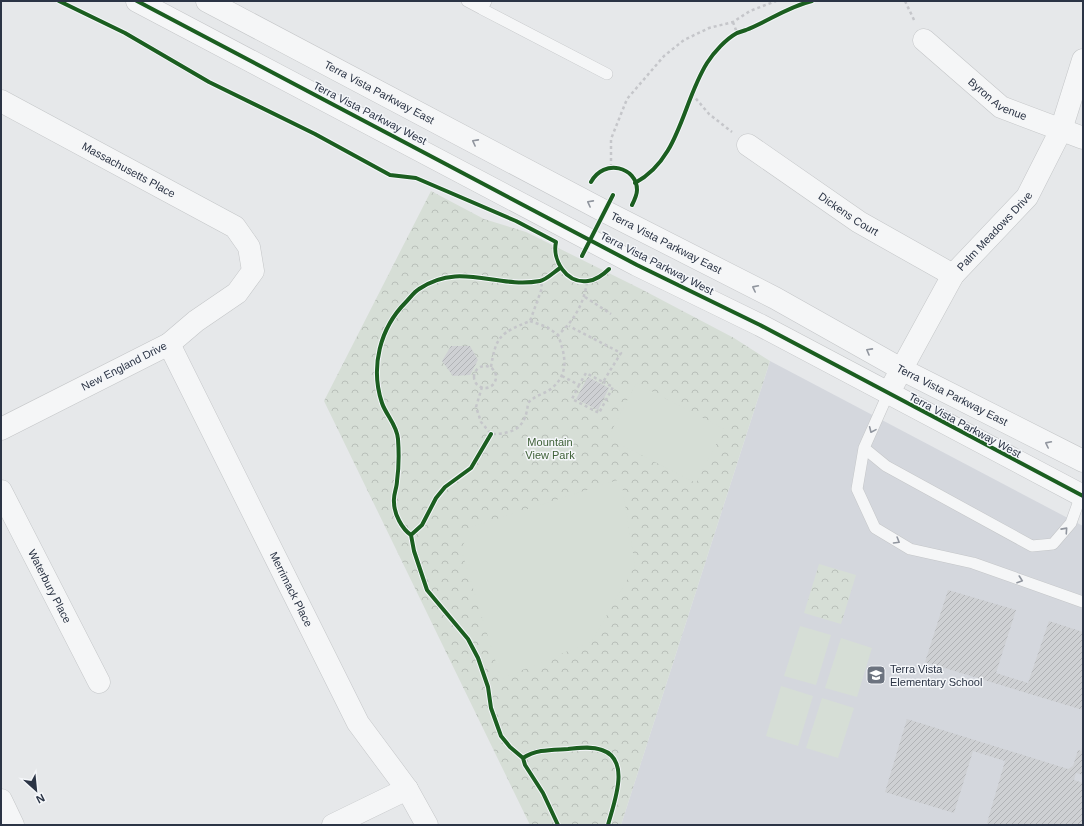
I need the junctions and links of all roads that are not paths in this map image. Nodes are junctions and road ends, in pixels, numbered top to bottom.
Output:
1 (137, 1) edge
2 (207, 1) edge
3 (467, 1) edge
4 (484, 5) edge
5 (924, 40) dead end
6 (1083, 60) edge
7 (606, 74) dead end
8 (1, 101) edge
9 (1062, 130) junction
10 (1083, 138) edge
11 (748, 145) road end
12 (249, 247) joint
13 (953, 275) junction
14 (169, 344) junction
15 (903, 370) junction
16 (888, 394) junction
17 (1, 429) edge
18 (864, 448) junction
19 (1083, 461) edge
20 (1, 491) edge
21 (1082, 496) edge
22 (1083, 602) edge
23 (99, 682) dead end
24 (407, 789) junction
25 (1, 800) edge
26 (13, 825) edge
27 (333, 825) edge
28 (427, 825) edge

1 - 16 street, Terra Vista Parkway West
15 -> 2 street, Terra Vista Parkway East
3 - 4 lane
4 - 7 lane
5 - 9 street, Byron Avenue
6 - 9 street, Palm Meadows Drive
8 - 12 street, Massachusetts Place
9 - 10 street, Byron Avenue
9 - 13 street, Palm Meadows Drive
11 - 13 street, Dickens Court
12 - 14 street, New England Drive
13 - 15 street, Palm Meadows Drive
14 - 17 street, New England Drive
14 - 24 street, Merrimack Place
15 - 16 street, Palm Meadows Drive
19 -> 15 street, Terra Vista Parkway East
16 -> 18 lane
16 - 21 street, Terra Vista Parkway West
18 -> 21 lane
18 -> 22 lane
20 - 23 street, Waterbury Place
24 - 27 street
24 - 28 street, Merrimack Place
25 - 26 street

